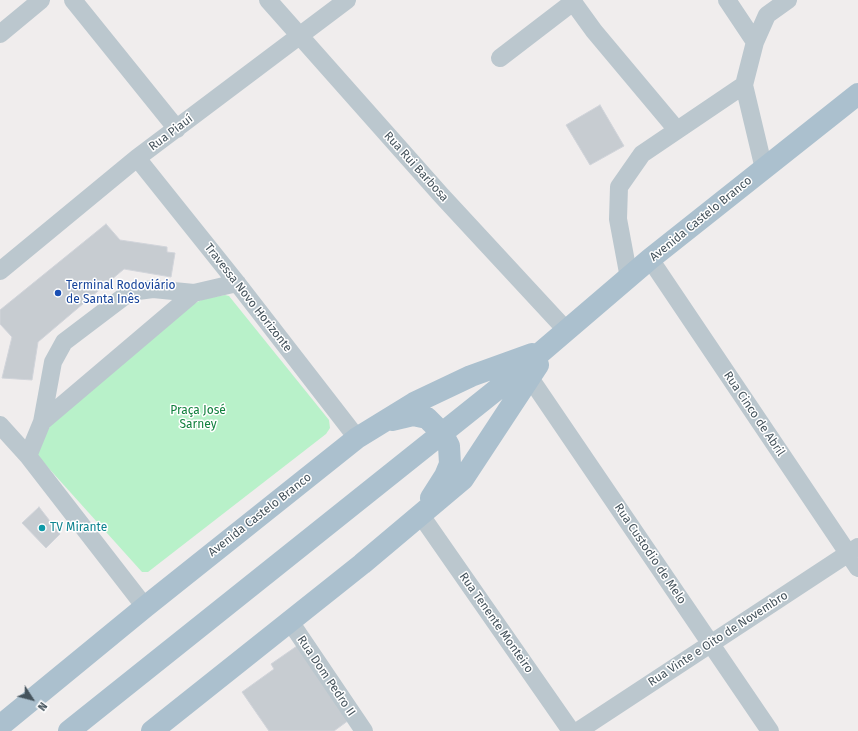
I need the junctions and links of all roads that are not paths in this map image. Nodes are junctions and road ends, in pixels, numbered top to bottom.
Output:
1 (41, 0) edge
2 (73, 0) edge
3 (268, 0) edge
4 (347, 0) edge
5 (727, 0) edge
6 (788, 0) edge
7 (573, 1) edge
8 (0, 34) edge
9 (299, 37) junction
10 (755, 42) junction
11 (500, 58) dead end
12 (744, 85) junction
13 (858, 94) edge
14 (177, 129) junction
15 (677, 130) junction
16 (137, 158) junction
17 (764, 169) junction
18 (650, 259) junction
19 (0, 271) edge
20 (629, 278) junction
21 (237, 283) junction
22 (194, 294) junction
23 (567, 331) junction
24 (548, 348) junction
25 (530, 378) junction
26 (42, 422) junction
27 (0, 425) edge
28 (442, 433) junction
29 (357, 438) junction
30 (28, 456) junction
31 (420, 514) junction
32 (853, 550) edge
33 (858, 568) edge
34 (145, 606) junction
35 (289, 620) junction
36 (711, 644) junction
37 (0, 726) edge
38 (158, 729) edge
39 (69, 731) edge
40 (364, 731) edge
41 (571, 731) edge
42 (578, 731) edge
43 (770, 731) edge

1 - 8 street
2 - 14 street
3 - 9 street, Rua Rui Barbosa
4 - 9 street, Rua Piauí
5 - 10 street
6 - 10 street
7 - 11 street
7 - 15 street
9 - 14 street, Rua Piauí
9 - 23 street, Rua Rui Barbosa
10 - 12 street
12 - 15 street
12 - 17 street
13 - 17 main road, Avenida Castelo Branco
14 - 16 street, Rua Piauí
15 - 20 street
16 - 19 street, Rua Piauí
16 - 21 street, Travessa Novo Horizonte
17 - 18 main road, Avenida Castelo Branco
18 - 20 main road, Avenida Castelo Branco
18 - 32 street, Rua Cinco de Abril
20 - 23 main road, Avenida Castelo Branco
21 - 22 street
21 - 29 street, Travessa Novo Horizonte
22 - 26 street
22 - 26 street
23 - 24 main road, Avenida Castelo Branco
24 - 25 main road, Avenida Castelo Branco
24 - 28 main road, Avenida Castelo Branco
24 - 29 main road, Avenida Castelo Branco
25 - 31 main road, Avenida Castelo Branco
25 - 36 street, Rua Custodio de Melo
26 - 30 street
27 - 30 street
28 - 29 main road
28 - 31 main road
28 - 39 main road, Avenida Castelo Branco
29 - 34 main road, Avenida Castelo Branco
30 - 34 street
31 - 35 main road, Avenida Castelo Branco
31 - 41 street, Rua Tenente Monteiro
32 - 33 street, Rua Cinco de Abril
32 - 36 street, Rua Vinte e Oito de Novembro
34 - 37 main road, Avenida Castelo Branco
35 - 38 main road, Avenida Castelo Branco
35 - 40 street, Rua Dom Pedro II
36 - 42 street, Rua Vinte e Oito de Novembro
36 - 43 street, Rua Custodio de Melo

